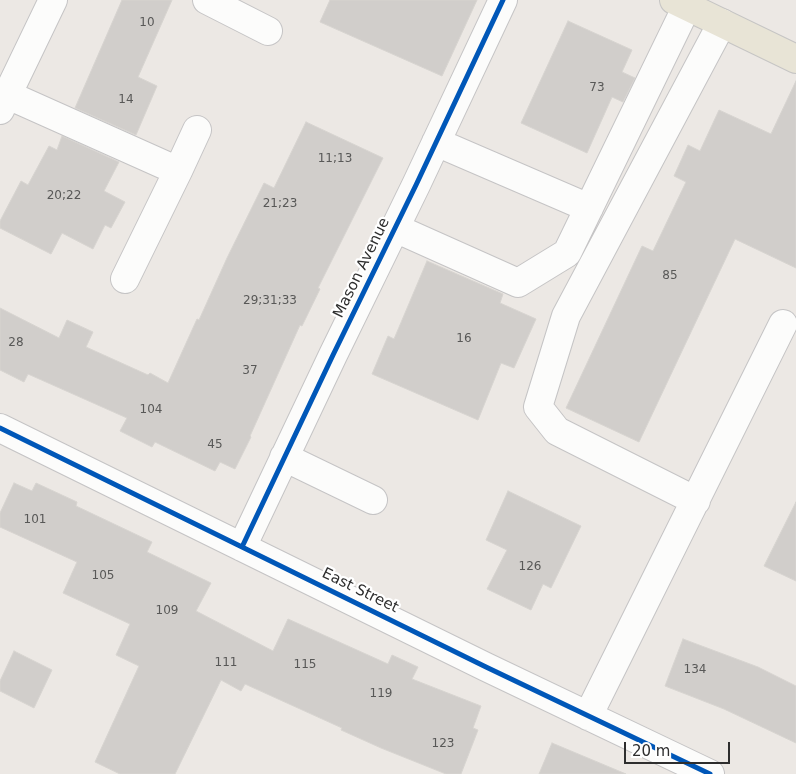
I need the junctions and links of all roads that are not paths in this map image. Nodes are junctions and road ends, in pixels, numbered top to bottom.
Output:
1 (53, 0) edge
2 (207, 0) edge
3 (504, 0) edge
4 (681, 3) edge
5 (722, 23) junction
6 (268, 31) dead end
7 (796, 59) edge
8 (4, 103) edge
9 (197, 130) dead end
10 (436, 142) junction
11 (178, 171) junction
12 (589, 208) junction
13 (395, 228) junction
14 (125, 279) dead end
15 (783, 324) dead end
16 (0, 428) edge
17 (284, 457) junction
18 (373, 500) dead end
19 (696, 501) junction
20 (242, 546) junction
21 (588, 716) junction
22 (710, 774) edge

1 - 8 street
2 - 6 street
3 - 10 street, Mason Avenue
4 - 5 main road
4 - 12 street
5 - 7 main road
5 - 19 street
8 - 11 street
9 - 11 street
10 - 12 street
10 - 13 street, Mason Avenue
11 - 14 street
12 - 13 street
13 - 17 street, Mason Avenue
15 - 19 street
16 - 20 street, East Street
17 - 18 street
17 - 20 street, Mason Avenue
19 - 21 street
20 - 21 street, East Street
21 - 22 street, East Street

